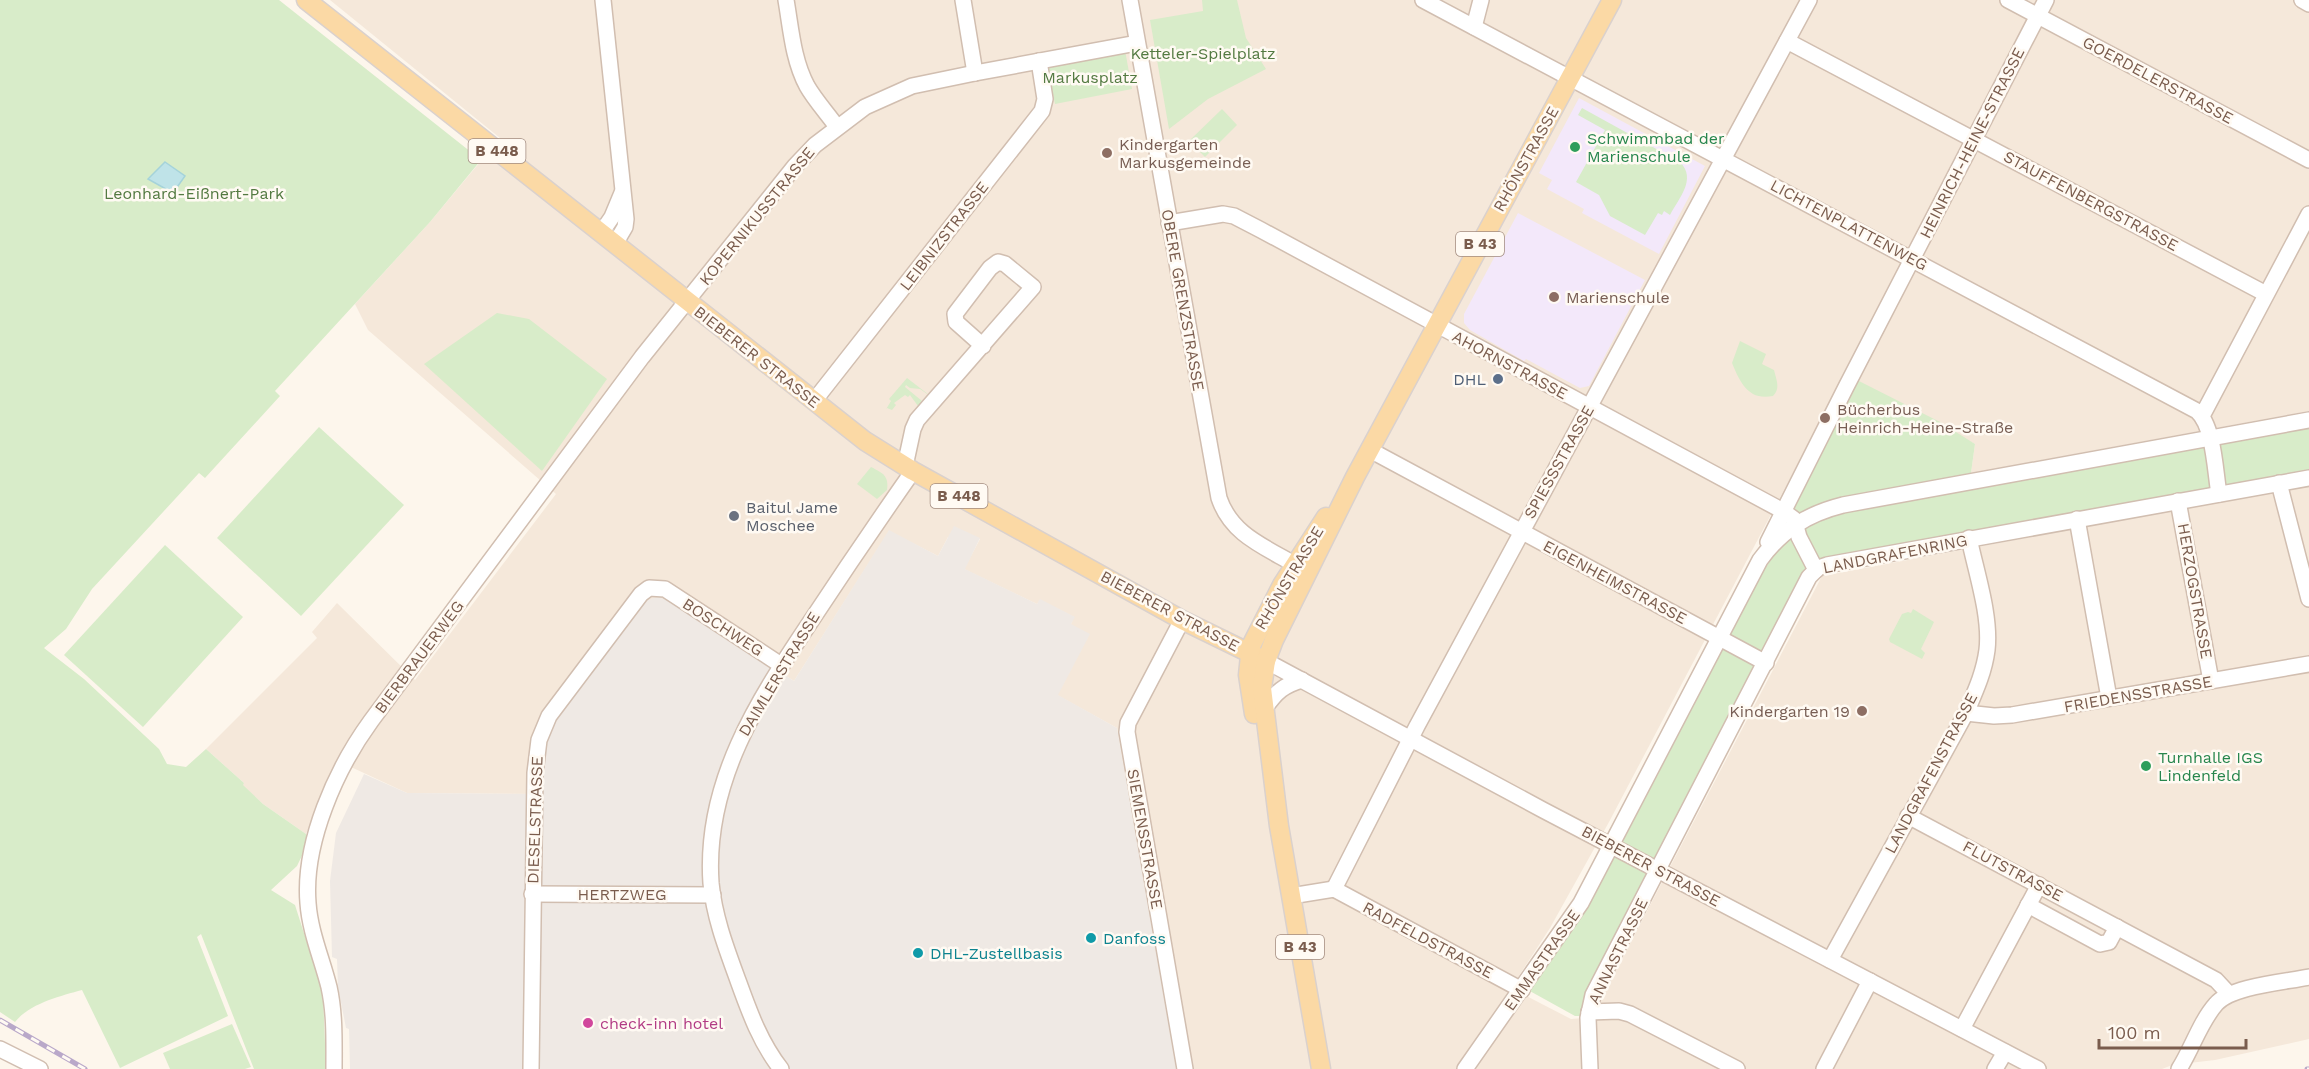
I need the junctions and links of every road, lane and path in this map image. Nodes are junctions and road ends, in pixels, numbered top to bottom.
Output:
1 (306, 0) edge
2 (603, 0) edge
3 (786, 0) edge
4 (963, 0) edge
5 (1130, 0) edge
6 (1423, 0) edge
7 (1481, 0) edge
8 (1612, 0) edge
9 (1809, 0) edge
10 (2007, 0) edge
11 (2046, 0) edge
12 (2302, 0) edge
13 (2309, 4) edge
14 (2038, 16) junction
15 (1474, 27) junction
16 (1787, 41) junction
17 (1137, 43) junction
18 (1039, 61) junction
19 (975, 73) junction
20 (1570, 78) junction
21 (837, 127) junction
22 (1975, 139) junction
23 (1725, 159) junction
24 (2309, 160) edge
25 (2309, 214) edge
26 (1169, 223) junction
27 (608, 238) junction
28 (1913, 259) junction
29 (2266, 294) junction
30 (687, 302) junction
31 (1436, 326) junction
32 (983, 346) junction
33 (814, 401) junction
34 (1589, 408) junction
35 (2202, 416) junction
36 (2309, 420) edge
37 (2209, 437) junction
38 (1370, 450) junction
39 (909, 469) junction
40 (1355, 477) junction
41 (2309, 478) edge
42 (2279, 483) junction
43 (2219, 494) junction
44 (2178, 501) junction
45 (1783, 511) junction
46 (2077, 519) junction
47 (1795, 524) junction
48 (1521, 532) junction
49 (1969, 538) junction
50 (1765, 553) junction
51 (1294, 564) junction
52 (1816, 570) junction
53 (665, 589) joint
54 (2309, 599) edge
55 (1182, 620) junction
56 (1720, 638) junction
57 (1249, 652) junction
58 (1266, 661) junction
59 (1766, 663) junction
60 (781, 664) junction
61 (2309, 664) edge
62 (1302, 680) junction
63 (2211, 681) junction
64 (2109, 699) junction
65 (1265, 708) junction
66 (1966, 713) junction
67 (1411, 738) junction
68 (1908, 816) junction
69 (1279, 826) junction
70 (1611, 845) junction
71 (1659, 871) junction
72 (2039, 885) junction
73 (1334, 890) junction
74 (532, 894) junction
75 (713, 895) junction
76 (1291, 896) junction
77 (2028, 905) junction
78 (2117, 927) junction
79 (1830, 960) junction
80 (2309, 977) edge
81 (1870, 981) junction
82 (1522, 990) junction
83 (2229, 994) junction
84 (1589, 1012) junction
85 (1962, 1029) junction
86 (0, 1049) edge
87 (2005, 1052) junction
88 (40, 1069) edge
89 (334, 1069) edge
90 (531, 1069) edge
91 (781, 1069) edge
92 (1185, 1069) edge
93 (1321, 1069) edge
94 (1465, 1069) edge
95 (1590, 1069) edge
96 (1737, 1069) edge
97 (1824, 1069) edge
98 (1995, 1069) edge
99 (2038, 1069) edge
100 (2179, 1069) edge

1 - 27 main road, BIEBERER STRASSE / B 448
2 - 27 street
3 - 21 street
4 - 19 street
5 - 17 street, OBERE GRENZSTRASSE
6 - 15 street, LICHTENPLATTENWEG
7 - 15 street
8 - 20 main road, RHÖNSTRASSE / B 43
9 - 16 street, SPIESSSTRASSE
10 - 14 street, GOERDELERSTRASSE
11 - 14 street, HEINRICH-HEINE-STRASSE
12 - 13 street
14 - 22 street, HEINRICH-HEINE-STRASSE
14 - 24 street, GOERDELERSTRASSE
15 - 20 street, LICHTENPLATTENWEG
16 - 22 street, STAUFFENBERGSTRASSE
16 - 23 street, SPIESSSTRASSE
17 - 18 street, KOPERNIKUSSTRASSE
17 - 26 street, OBERE GRENZSTRASSE
18 - 19 street, KOPERNIKUSSTRASSE
18 - 33 street, LEIBNIZSTRASSE
19 - 21 street, KOPERNIKUSSTRASSE
20 - 23 street, LICHTENPLATTENWEG
20 - 31 main road, RHÖNSTRASSE / B 43
21 - 30 street, KOPERNIKUSSTRASSE
22 - 28 street, HEINRICH-HEINE-STRASSE
22 - 29 street, STAUFFENBERGSTRASSE
23 - 28 street, LICHTENPLATTENWEG
23 - 34 street, SPIESSSTRASSE
25 - 29 street
26 - 31 street, AHORNSTRASSE
26 - 51 street, OBERE GRENZSTRASSE
27 - 30 main road, BIEBERER STRASSE / B 448
28 - 35 street, LICHTENPLATTENWEG
28 - 45 street, HEINRICH-HEINE-STRASSE
29 - 35 street
30 - 33 main road, BIEBERER STRASSE / B 448
30 - 89 street, BIERBRAUERWEG
31 - 34 street, AHORNSTRASSE
31 - 38 main road, RHÖNSTRASSE / B 43
32 - 32 street
32 - 39 street
33 - 39 main road, BIEBERER STRASSE / B 448
34 - 45 street, AHORNSTRASSE
34 - 48 street, SPIESSSTRASSE
35 - 37 street
36 - 37 street
37 - 43 street
37 - 47 street
38 - 40 main road, RHÖNSTRASSE / B 43
38 - 48 street, EIGENHEIMSTRASSE
39 - 55 main road, BIEBERER STRASSE / B 448
39 - 60 street, DAIMLERSTRASSE
40 - 51 main road, RHÖNSTRASSE / B 43
40 - 58 main road, RHÖNSTRASSE / B 43
41 - 42 street, LANDGRAFENRING
42 - 43 street, LANDGRAFENRING
42 - 54 street
43 - 44 street, LANDGRAFENRING
44 - 46 street, LANDGRAFENRING
44 - 63 street, HERZOGSTRASSE
45 - 47 street, AHORNSTRASSE
45 - 50 street
46 - 49 street, LANDGRAFENRING
46 - 64 street
47 - 50 street
47 - 52 street, AHORNSTRASSE
48 - 56 street, EIGENHEIMSTRASSE
48 - 67 street, SPIESSSTRASSE
49 - 52 street, LANDGRAFENRING
49 - 66 street, LANDGRAFENSTRASSE
50 - 56 street
51 - 57 main road, RHÖNSTRASSE / B 43
52 - 59 street, LANDGRAFENRING
53 - 60 street, BOSCHWEG
53 - 74 street, DIESELSTRASSE
55 - 57 main road, BIEBERER STRASSE / B 448
55 - 92 street, SIEMENSSTRASSE
56 - 59 street, EIGENHEIMSTRASSE
56 - 70 street
57 - 58 main road, B 448
57 - 69 main road, B 43
58 - 62 street, BIEBERER STRASSE
58 - 65 main road, B 43
59 - 71 street, LANDGRAFENRING
60 - 75 street, DAIMLERSTRASSE
61 - 63 street, FRIEDENSSTRASSE
62 - 65 street
62 - 67 street, BIEBERER STRASSE
63 - 64 street, FRIEDENSSTRASSE
64 - 66 street, FRIEDENSSTRASSE
65 - 69 main road, B 43
66 - 68 street, LANDGRAFENSTRASSE
67 - 70 street, BIEBERER STRASSE
67 - 73 street, SPIESSSTRASSE
68 - 72 street, FLUTSTRASSE
68 - 79 street, LANDGRAFENSTRASSE
69 - 76 main road, B 43
70 - 71 street, BIEBERER STRASSE
70 - 82 street, EMMASTRASSE
71 - 79 street, BIEBERER STRASSE
71 - 84 street, ANNASTRASSE
72 - 77 street
72 - 78 street, FLUTSTRASSE
73 - 76 street
73 - 82 street, RADFELDSTRASSE
74 - 75 street, HERTZWEG
74 - 90 street, DIESELSTRASSE
75 - 91 street, DAIMLERSTRASSE
76 - 93 main road, B 43
77 - 78 street, FLUTSTRASSE
77 - 85 street
78 - 83 street, FLUTSTRASSE
79 - 81 street, BIEBERER STRASSE
80 - 83 street
81 - 85 street, BIEBERER STRASSE
81 - 97 street
82 - 94 street, EMMASTRASSE
83 - 100 street
84 - 95 street, ANNASTRASSE
84 - 96 street
85 - 87 street, BIEBERER STRASSE
86 - 88 street
87 - 98 street
87 - 99 street, BIEBERER STRASSE

